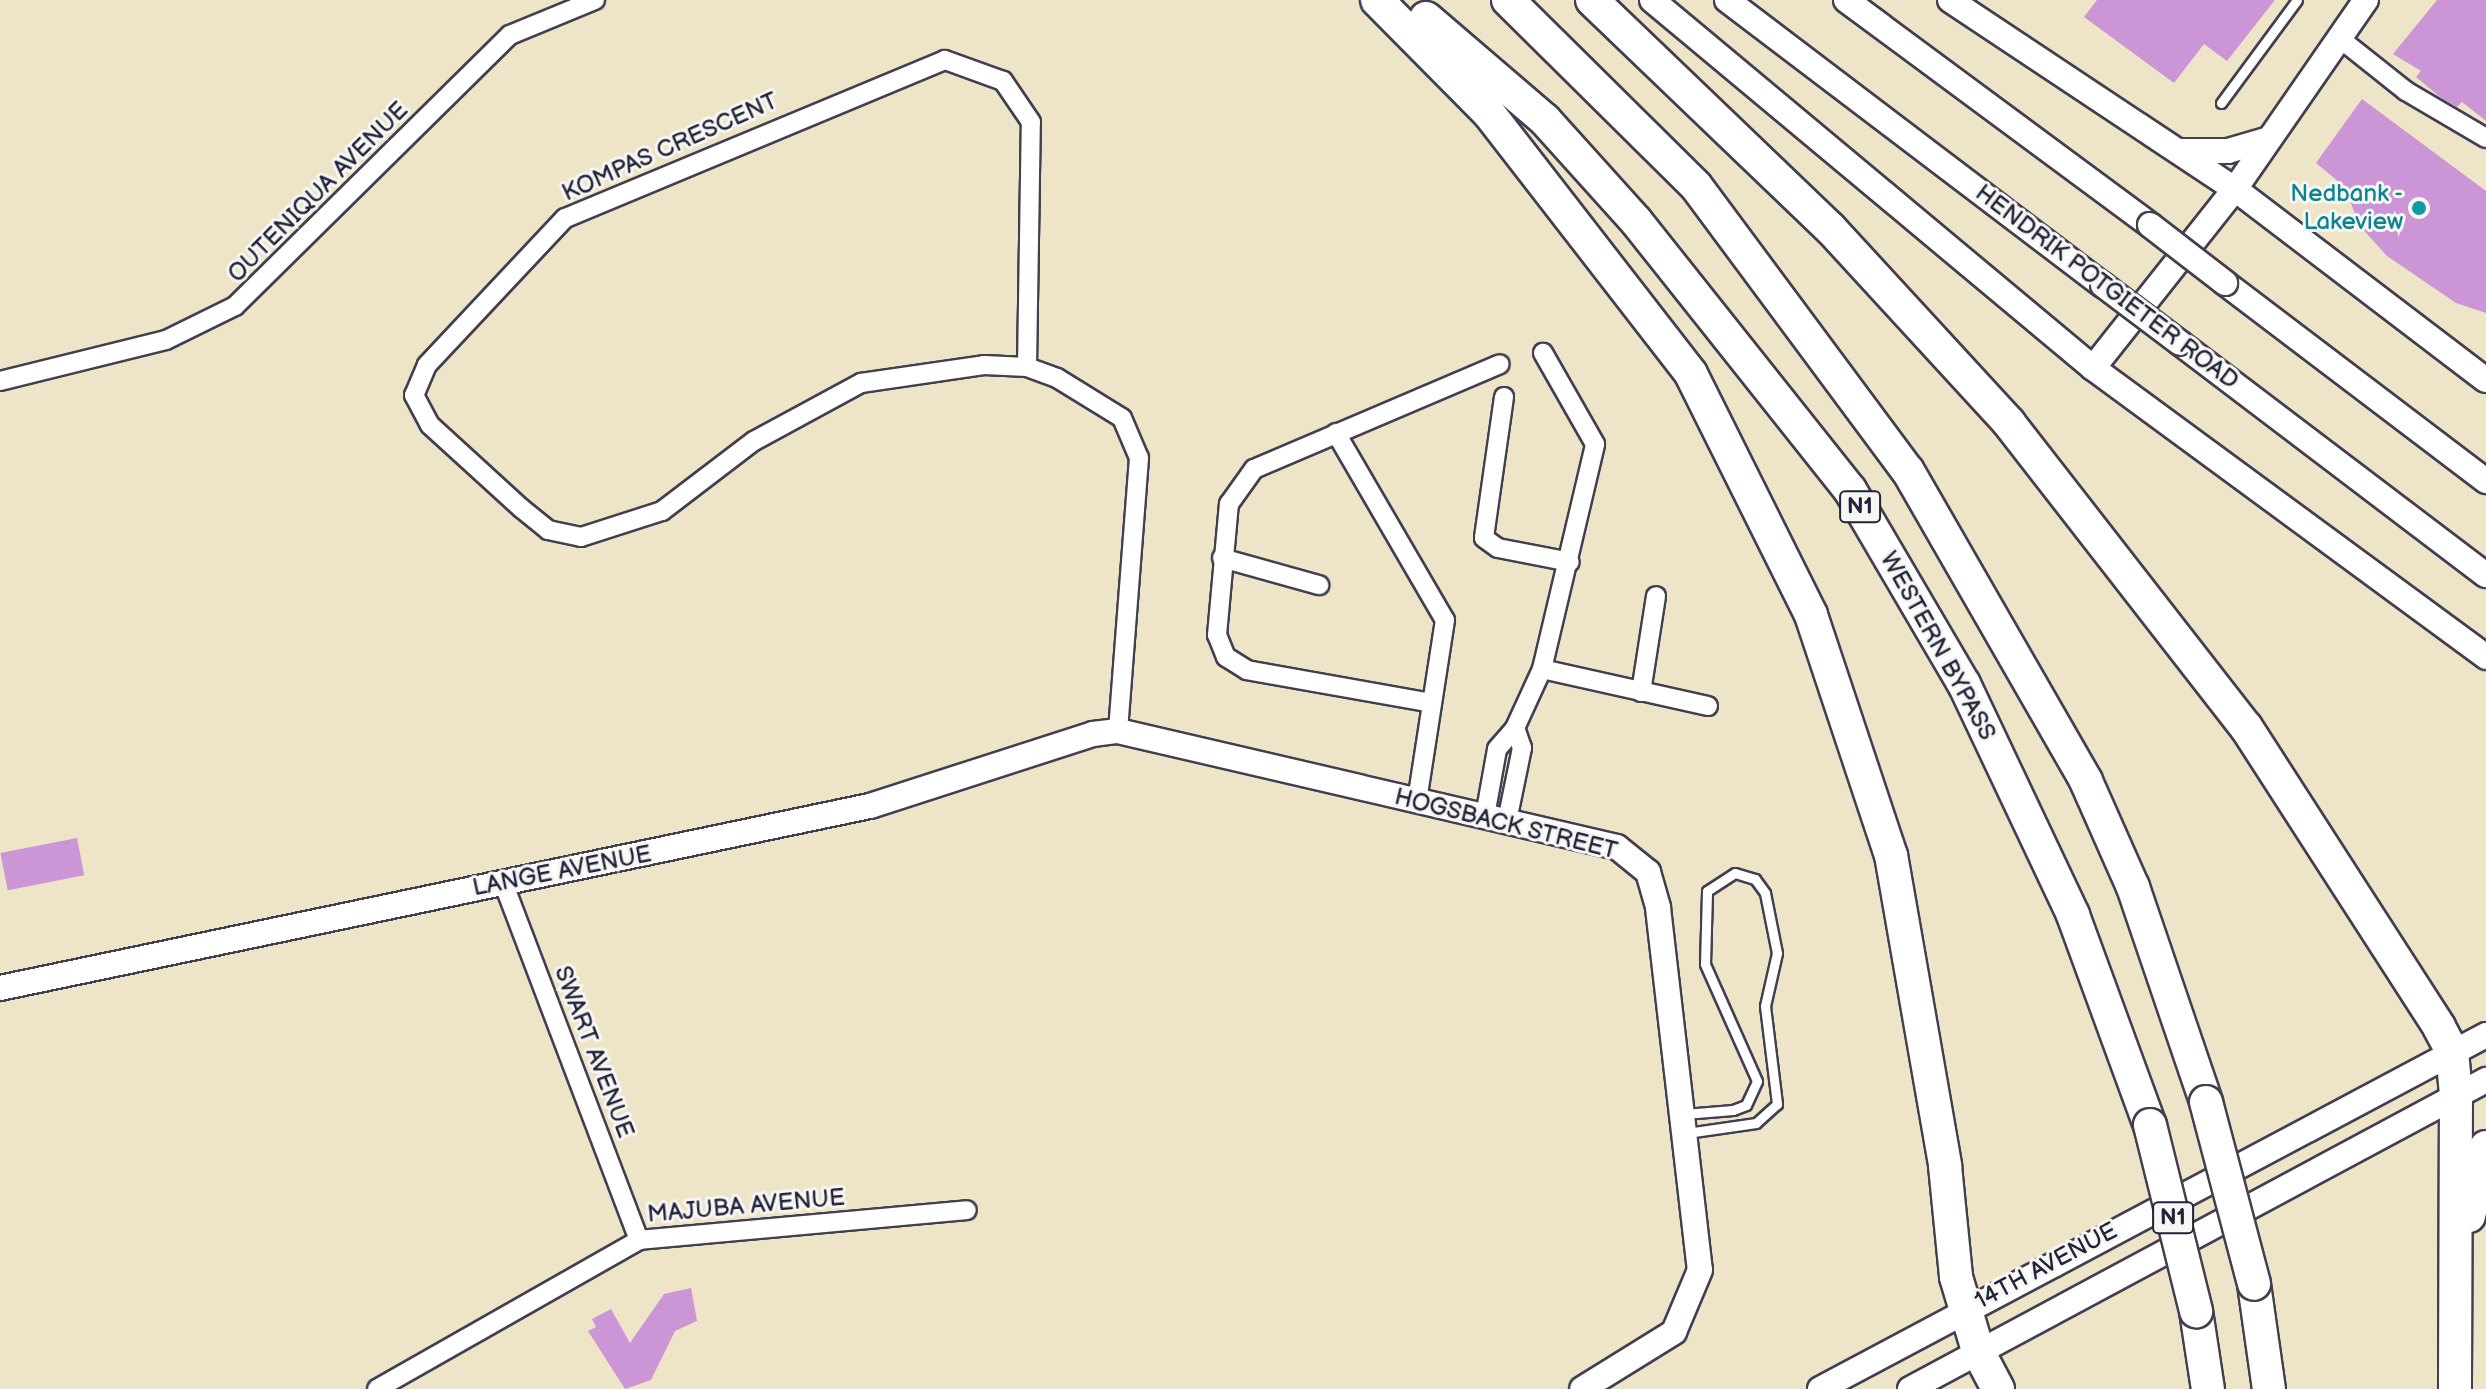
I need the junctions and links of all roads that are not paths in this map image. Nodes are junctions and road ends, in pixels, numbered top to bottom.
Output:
1 (595, 0) edge
2 (1377, 0) edge
3 (1405, 0) edge
4 (1508, 0) edge
5 (1592, 0) edge
6 (1652, 0) edge
7 (1727, 0) edge
8 (1846, 0) edge
9 (1950, 0) edge
10 (2297, 0) edge
11 (2359, 3) edge
12 (2338, 37) junction
13 (2221, 103) dead end
14 (2486, 138) edge
15 (2269, 139) junction
16 (2177, 150) junction
17 (2235, 189) junction
18 (1543, 353) dead end
19 (1500, 364) dead end
20 (1027, 367) junction
21 (2093, 368) junction
22 (2486, 380) edge
23 (0, 381) edge
24 (1504, 397) dead end
25 (1336, 433) junction
26 (2486, 481) edge
27 (1222, 558) junction
28 (1570, 562) junction
29 (2486, 575) edge
30 (1319, 585) dead end
31 (1656, 596) dead end
32 (2486, 657) edge
33 (1542, 669) junction
34 (1641, 692) junction
35 (1432, 703) junction
36 (1708, 706) dead end
37 (1118, 731) junction
38 (1417, 801) junction
39 (1496, 818) junction
40 (503, 882) junction
41 (0, 988) edge
42 (2486, 1035) edge
43 (2452, 1051) junction
44 (2486, 1080) edge
45 (2456, 1095) junction
46 (1685, 1124) junction
47 (2486, 1147) edge
48 (967, 1210) dead end
49 (639, 1240) junction
50 (2460, 1250) junction
51 (1964, 1310) junction
52 (1978, 1351) junction
53 (377, 1389) edge
54 (1582, 1389) edge
55 (1820, 1389) edge
56 (1910, 1389) edge
57 (1998, 1389) edge
58 (2208, 1389) edge
59 (2269, 1389) edge
60 (2455, 1389) edge

1 - 23 street, OUTENIQUA AVENUE
2 - 51 highway
3 - 58 highway, WESTERN BYPASS / N1, bridge
4 - 59 highway, N1, bridge
5 - 43 highway
6 - 21 main road
7 - 29 main road, HENDRIK POTGIETER ROAD, bridge
8 - 26 main road, bridge
9 - 16 main road
10 - 13 lane
11 - 12 main road
12 - 14 street
12 - 15 main road
15 - 16 main road
15 - 17 main road
16 - 17 main road
17 - 21 main road
17 - 22 main road
18 - 28 street
19 - 25 street
20 - 20 street, KOMPAS CRESCENT
20 - 37 street, KOMPAS CRESCENT
21 - 32 main road
24 - 28 street
25 - 27 street
25 - 35 street
27 - 30 street
27 - 35 street
28 - 33 street
31 - 34 street
33 - 34 street
33 - 39 street
34 - 36 street
35 - 38 street
37 - 38 main road, HOGSBACK STREET
37 - 40 main road, LANGE AVENUE
38 - 39 main road, HOGSBACK STREET
39 - 46 main road, HOGSBACK STREET
40 - 41 main road, LANGE AVENUE
40 - 49 street, SWART AVENUE
42 - 43 main road, 14TH AVENUE
43 - 45 highway
43 - 51 main road, 14TH AVENUE
44 - 45 main road, 14TH AVENUE
45 - 50 highway
45 - 52 main road, 14TH AVENUE
46 - 46 lane
46 - 54 main road, HOGSBACK STREET
47 - 50 highway
48 - 49 street, MAJUBA AVENUE
49 - 53 street, MAJUBA AVENUE
50 - 60 highway
51 - 52 highway
51 - 55 main road, 14TH AVENUE
52 - 56 main road, 14TH AVENUE
52 - 57 highway

